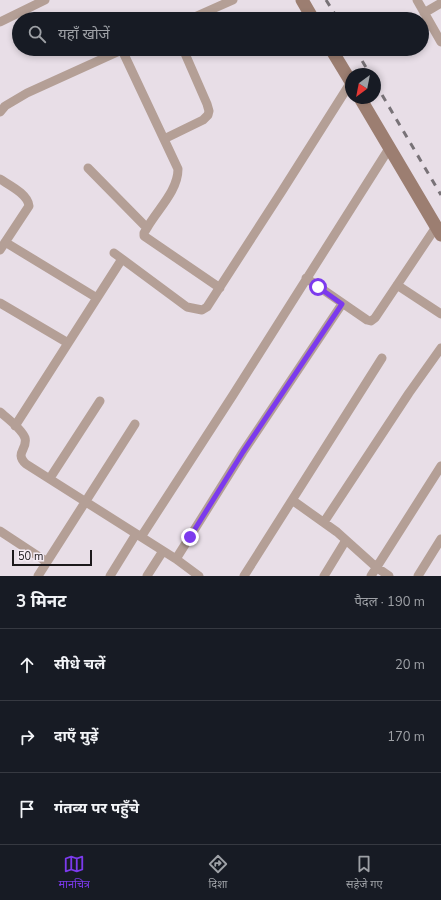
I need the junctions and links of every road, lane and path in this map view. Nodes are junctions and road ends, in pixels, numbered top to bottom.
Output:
1 (45, 0) edge
2 (302, 0) edge
3 (417, 0) edge
4 (226, 1) edge
5 (441, 3) edge
6 (20, 12) edge
7 (204, 12) edge
8 (309, 12) edge
9 (423, 12) edge
10 (426, 12) edge
11 (12, 16) edge
12 (0, 22) edge
13 (429, 22) edge
14 (441, 42) edge
15 (110, 56) edge
16 (126, 56) edge
17 (186, 56) edge
18 (335, 56) edge
19 (345, 72) edge
20 (345, 91) edge
21 (364, 104) edge
22 (0, 110) edge
23 (164, 140) junction
24 (390, 147) junction
25 (88, 168) dead end
26 (0, 179) edge
27 (146, 228) junction
28 (438, 231) edge
29 (2, 246) edge
30 (306, 278) junction
31 (397, 285) junction
32 (220, 288) junction
33 (97, 298) junction
34 (0, 303) edge
35 (342, 304) junction
36 (441, 314) edge
37 (68, 344) junction
38 (440, 352) edge
39 (382, 358) dead end
40 (100, 401) dead end
41 (0, 412) edge
42 (135, 424) dead end
43 (15, 426) junction
44 (441, 466) edge
45 (50, 478) junction
46 (292, 500) junction
47 (85, 501) junction
48 (324, 522) junction
49 (0, 531) edge
50 (138, 535) junction
51 (441, 539) edge
52 (346, 540) junction
53 (163, 551) junction
54 (176, 559) junction
55 (47, 562) junction
56 (376, 567) junction
57 (38, 576) edge
58 (110, 576) edge
59 (147, 576) edge
60 (199, 576) edge
61 (244, 576) edge
62 (324, 576) edge
63 (371, 576) edge
64 (389, 576) edge
65 (418, 576) edge

1 - 6 street
2 - 8 street
3 - 9 street
4 - 7 street
5 - 10 street
11 - 12 street
13 - 14 street
15 - 22 street
16 - 23 street
17 - 23 street
18 - 19 street
20 - 32 street
21 - 24 street
23 - 27 street
24 - 28 street
24 - 30 street
25 - 27 street
26 - 29 street
27 - 32 street
28 - 31 street
29 - 33 street
30 - 35 street
30 - 50 street
31 - 35 street
31 - 36 street
32 - 33 street
33 - 37 street
34 - 37 street
35 - 54 street
37 - 43 street
38 - 48 street
39 - 46 street
40 - 45 street
41 - 43 street
42 - 47 street
43 - 45 street
44 - 56 street
45 - 47 street
46 - 48 street
46 - 61 street
47 - 50 street
47 - 55 street
48 - 52 street
49 - 55 street
50 - 53 street
50 - 58 street
51 - 65 street
52 - 56 street
52 - 62 street
53 - 54 street
53 - 59 street
54 - 60 street
55 - 57 street
56 - 63 street
56 - 64 street

